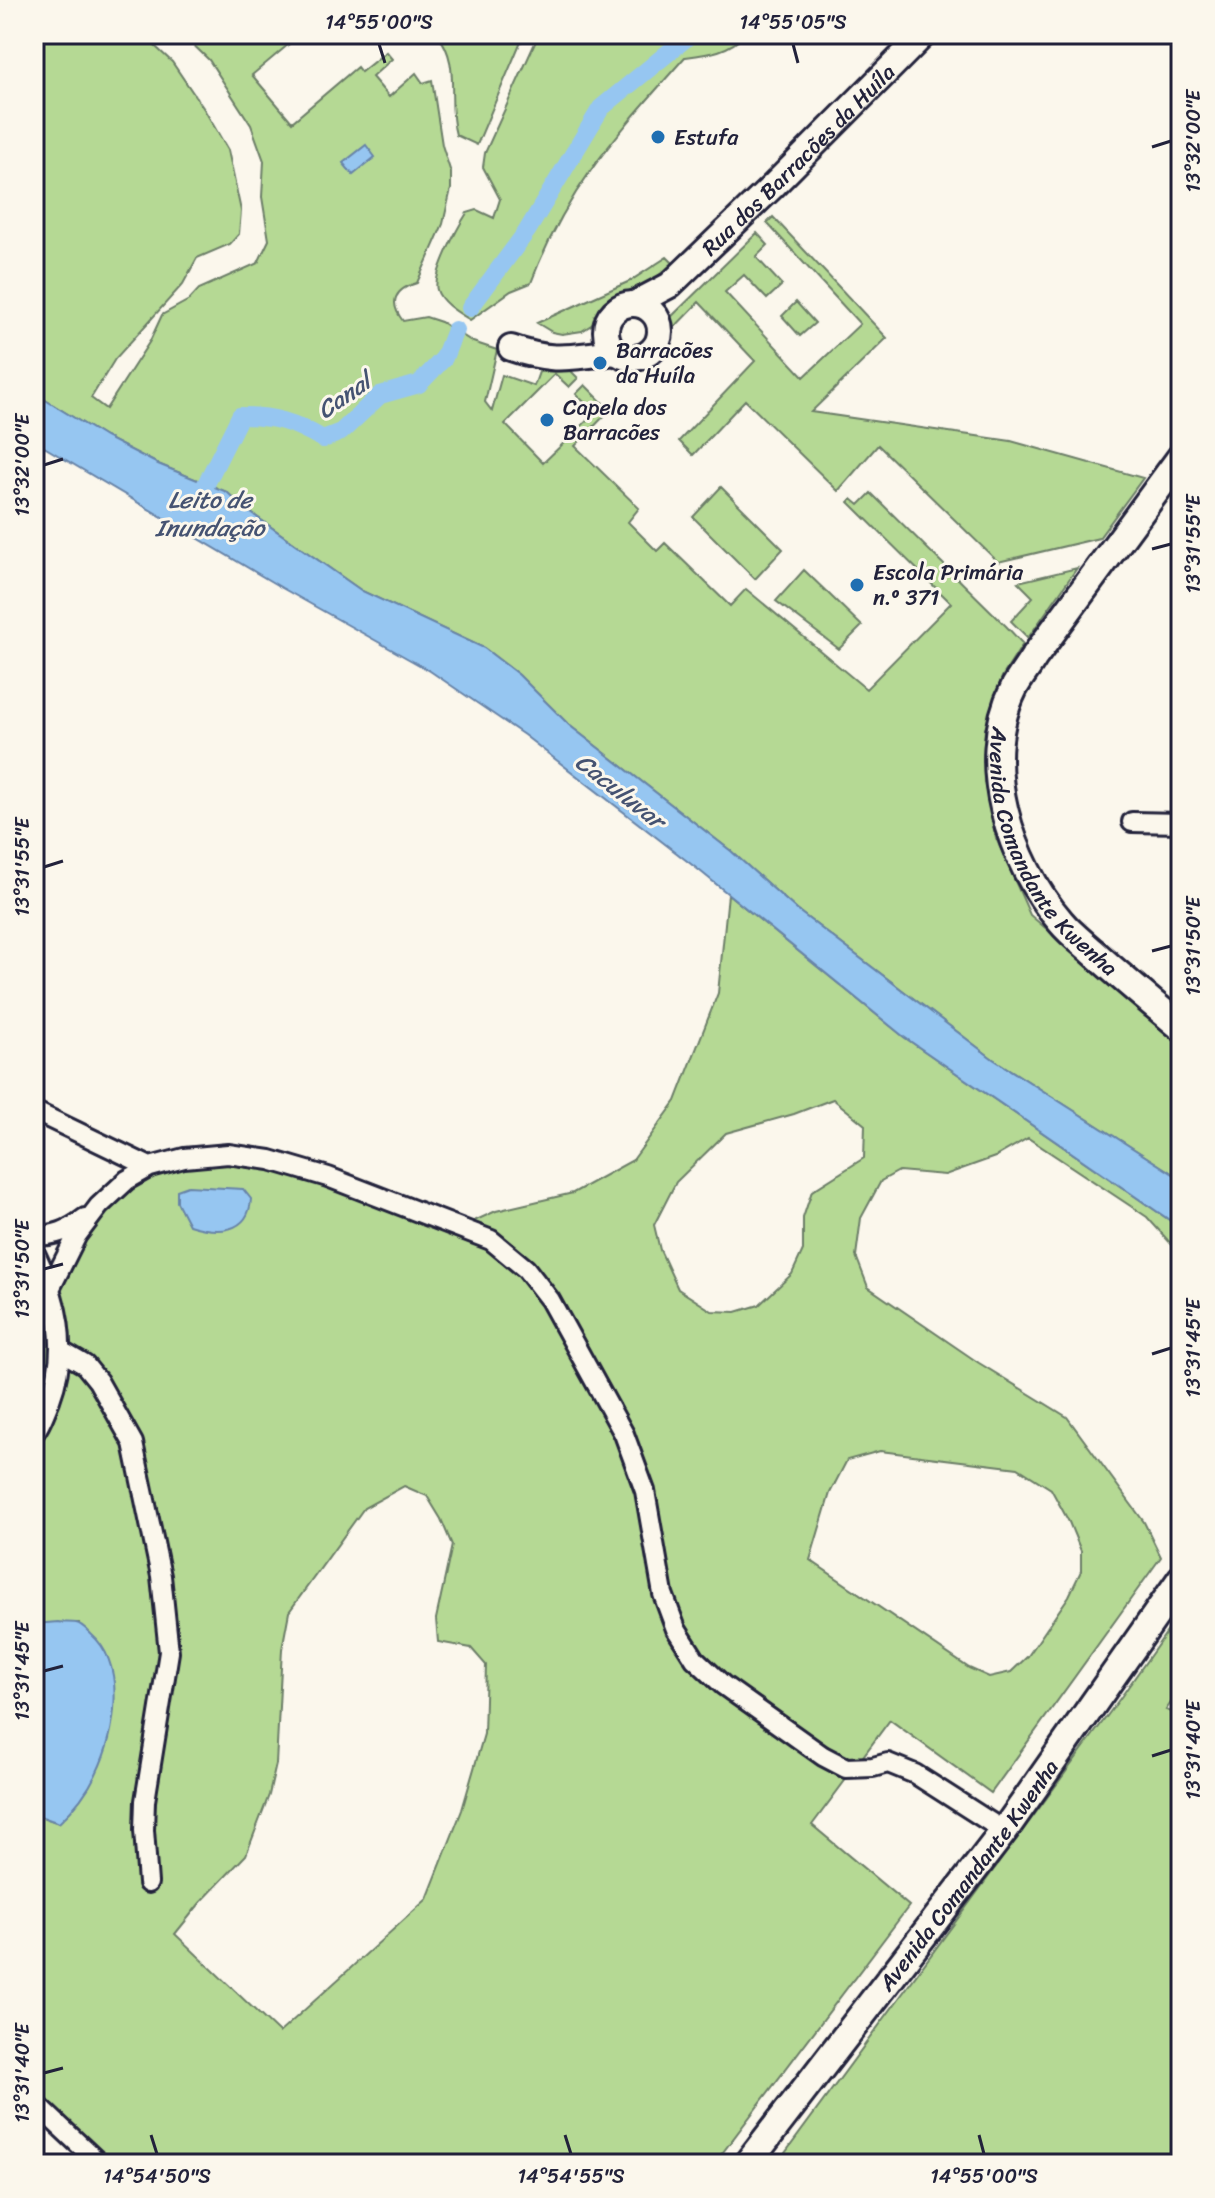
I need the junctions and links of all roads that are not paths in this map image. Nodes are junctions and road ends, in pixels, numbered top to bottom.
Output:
1 (924, 34) edge
2 (670, 285) junction
3 (634, 304) junction
4 (607, 324) junction
5 (659, 325) junction
6 (511, 348) dead end
7 (617, 352) junction
8 (537, 357) junction
9 (1181, 457) edge
10 (1132, 822) dead end
11 (1181, 823) edge
12 (1181, 1027) edge
13 (34, 1111) edge
14 (150, 1167) junction
15 (99, 1206) junction
16 (34, 1236) edge
17 (34, 1251) edge
18 (51, 1287) junction
19 (61, 1351) junction
20 (34, 1433) edge
21 (1181, 1579) edge
22 (1004, 1831) junction
23 (148, 1883) dead end
24 (34, 2102) edge
25 (100, 2164) edge
26 (747, 2164) edge

1 - 2 street, Rua dos Barracões da Huíla
2 - 3 street, Rua dos Barracões da Huíla
2 - 5 street
3 - 4 street
3 - 5 street
4 - 7 street
4 - 8 street
5 - 7 street
6 - 8 street
7 - 8 street
9 - 12 main road, Avenida Comandante Kwenha
10 - 11 street
13 - 14 street
14 - 15 street
14 - 22 street
15 - 16 street
15 - 18 street
17 - 18 street
18 - 19 street
19 - 20 street
19 - 23 street
21 - 22 main road, Avenida Comandante Kwenha
22 - 26 main road, Avenida Comandante Kwenha
24 - 25 street

